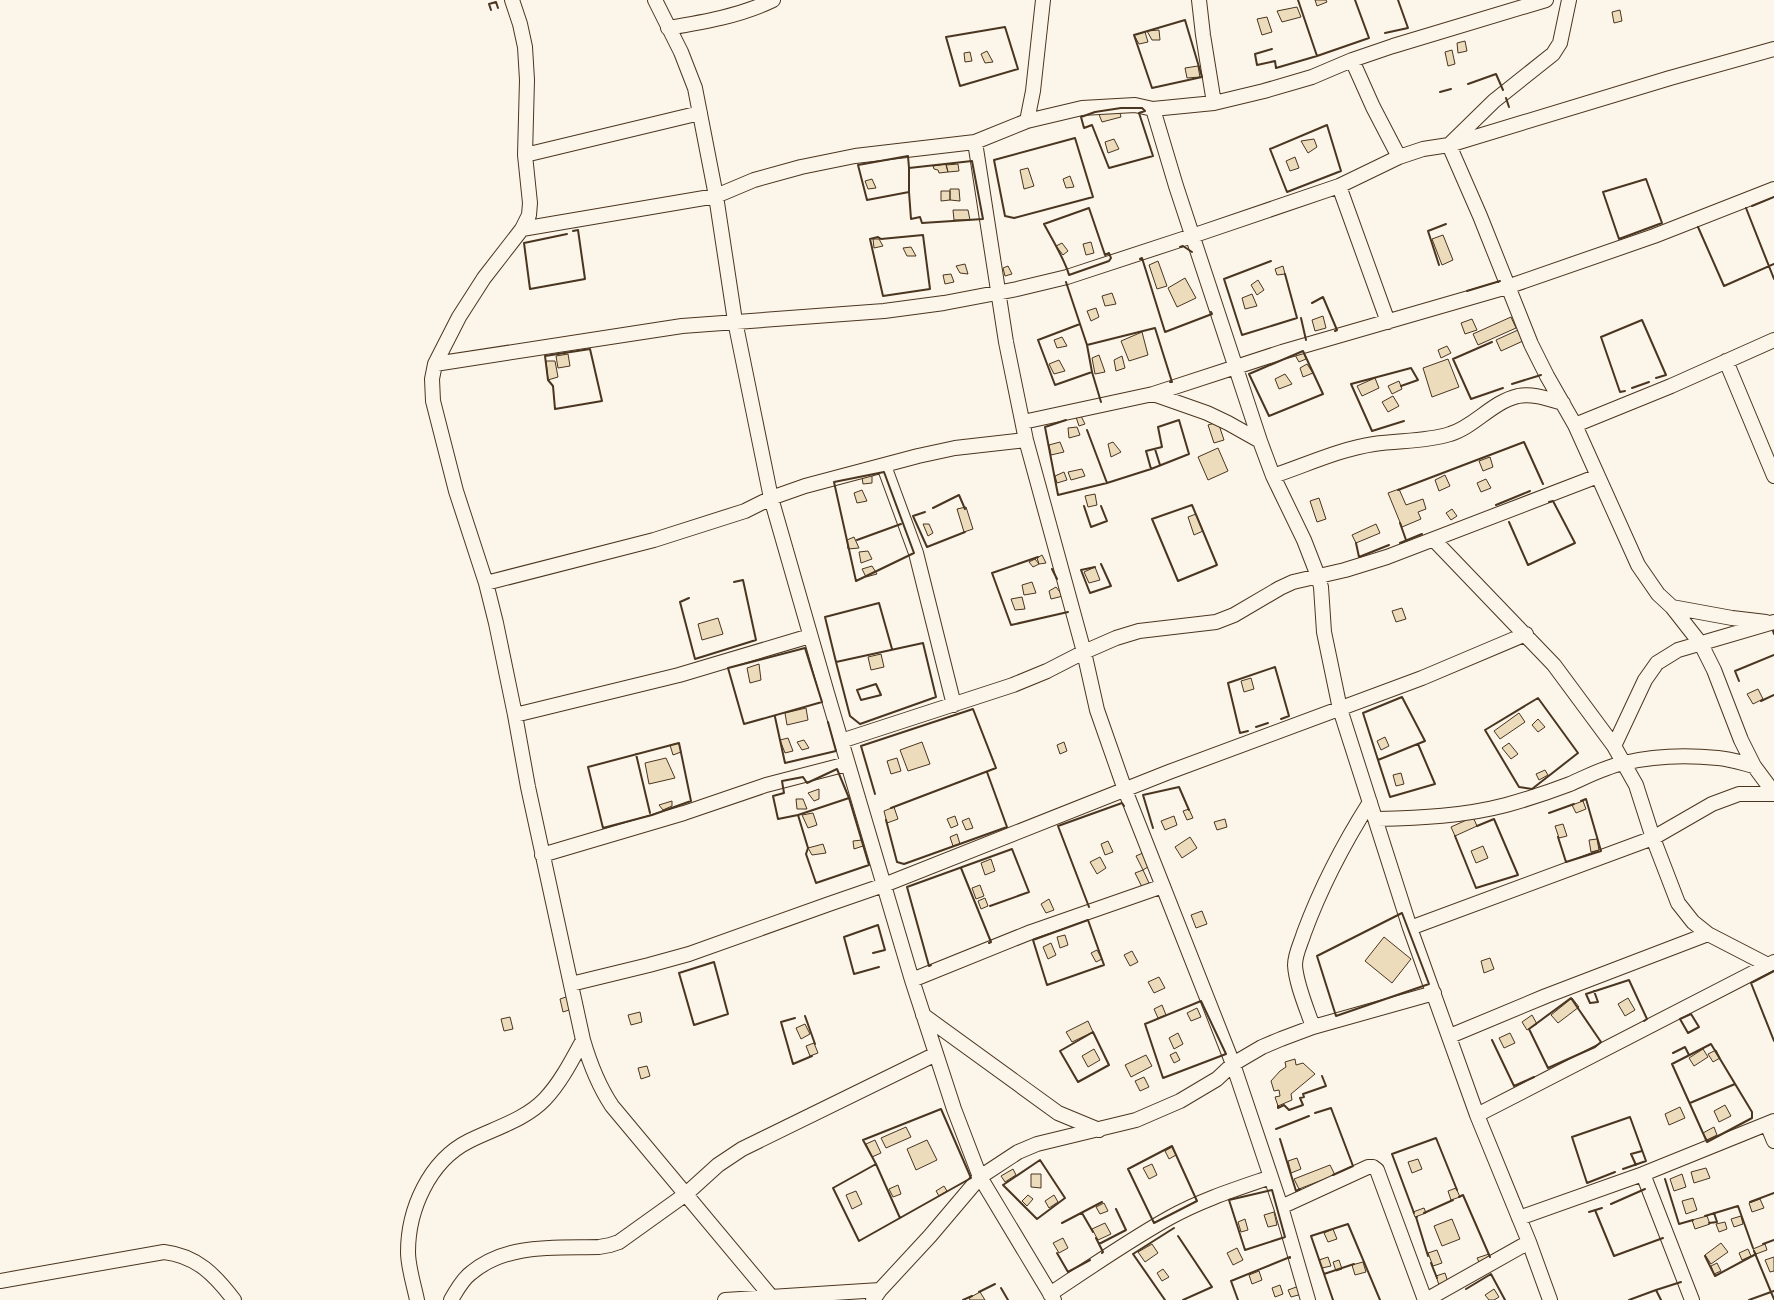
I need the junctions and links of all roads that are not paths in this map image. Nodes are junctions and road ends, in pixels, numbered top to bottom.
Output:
1 (512, 0) edge
2 (655, 0) edge
3 (773, 0) edge
4 (1043, 0) edge
5 (1199, 0) edge
6 (1546, 0) edge
7 (1569, 0) edge
8 (668, 28) junction
9 (1774, 49) edge
10 (1352, 60) junction
11 (1214, 103) junction
12 (1153, 109) junction
13 (700, 113) junction
14 (1027, 121) junction
15 (975, 142) junction
16 (1449, 145) junction
17 (525, 155) junction
18 (1399, 157) junction
19 (1339, 186) junction
20 (1774, 189) edge
21 (716, 196) junction
22 (522, 229) junction
23 (1192, 236) junction
24 (1507, 287) junction
25 (998, 294) junction
26 (735, 321) junction
27 (1388, 322) junction
28 (1774, 340) edge
29 (1726, 361) junction
30 (435, 364) junction
31 (1236, 367) junction
32 (1153, 394) junction
33 (1563, 403) junction
34 (1023, 422) junction
35 (1575, 425) junction
36 (1026, 440) junction
37 (1260, 441) junction
38 (884, 466) junction
39 (1273, 476) junction
40 (1598, 476) junction
41 (1774, 476) edge
42 (771, 498) junction
43 (1434, 540) junction
44 (1318, 576) junction
45 (486, 583) junction
46 (1672, 607) junction
47 (1772, 622) edge
48 (1526, 634) junction
49 (810, 636) junction
50 (1701, 644) junction
51 (1084, 652) junction
52 (954, 705) junction
53 (1340, 709) junction
54 (515, 715) junction
55 (841, 741) junction
56 (1614, 746) junction
57 (1624, 763) junction
58 (847, 764) junction
59 (1754, 766) junction
60 (1125, 790) junction
61 (1774, 794) edge
62 (1370, 802) junction
63 (1377, 819) junction
64 (1653, 838) junction
65 (542, 855) junction
66 (884, 886) junction
67 (1163, 886) junction
68 (1410, 928) junction
69 (1708, 934) junction
70 (1771, 963) edge
71 (912, 980) junction
72 (571, 984) junction
73 (1434, 993) junction
74 (923, 1014) junction
75 (1313, 1027) junction
76 (1450, 1036) junction
77 (583, 1040) junction
78 (936, 1054) junction
79 (1233, 1064) junction
80 (1477, 1115) junction
81 (1771, 1122) edge
82 (1099, 1130) junction
83 (1774, 1140) edge
84 (1643, 1174) junction
85 (980, 1177) junction
86 (1271, 1177) junction
87 (686, 1194) junction
88 (1281, 1207) junction
89 (1519, 1218) junction
90 (1528, 1242) junction
91 (0, 1281) edge
92 (877, 1295) edge
93 (1052, 1297) edge
94 (773, 1299) edge
95 (234, 1300) edge
96 (417, 1300) edge
97 (451, 1300) edge
98 (725, 1300) edge
99 (1308, 1300) edge
100 (1425, 1300) edge
101 (1550, 1300) edge
102 (1692, 1300) edge

1 - 17 street
2 - 8 street
3 - 8 street
4 - 14 street
5 - 11 street
6 - 10 street
7 - 16 street
8 - 13 street
9 - 16 street
10 - 11 street
10 - 18 street
11 - 12 street
12 - 14 street
12 - 23 street
13 - 17 street
13 - 21 street
14 - 15 street
15 - 21 street
15 - 25 street
16 - 18 street
16 - 24 street
17 - 22 street
18 - 19 street
19 - 23 street
19 - 27 street
20 - 24 street
21 - 22 street
21 - 26 street
22 - 30 street
23 - 25 street
23 - 31 street
24 - 27 street
24 - 33 street
25 - 26 street
25 - 34 street
26 - 30 street
26 - 42 street
27 - 31 street
28 - 29 street
29 - 35 street
29 - 41 street
30 - 45 street
31 - 32 street
31 - 37 street
32 - 34 street
32 - 37 street
33 - 35 street
33 - 39 street
34 - 36 street
35 - 40 street
36 - 38 street
36 - 51 street
37 - 39 street
38 - 42 street
38 - 52 street
39 - 44 street
40 - 43 street
40 - 46 street
42 - 45 street
42 - 49 street
43 - 44 street
43 - 48 street
44 - 51 street
44 - 53 street
45 - 54 street
46 - 47 street
46 - 50 street
47 - 50 street
48 - 53 street
48 - 56 street
49 - 54 street
49 - 55 street
50 - 56 street
50 - 59 street
51 - 52 street
51 - 60 street
52 - 55 street
53 - 60 street
53 - 62 street
54 - 65 street
55 - 58 street
56 - 57 street
57 - 59 street
57 - 63 street
57 - 64 street
58 - 65 street
58 - 66 street
59 - 61 street
60 - 66 street
60 - 67 street
61 - 64 street
62 - 63 street
62 - 75 street
63 - 68 street
64 - 68 street
64 - 69 street
65 - 72 street
66 - 71 street
66 - 72 street
67 - 71 street
67 - 79 street
68 - 73 street
69 - 70 street
69 - 76 street
70 - 80 street
71 - 74 street
72 - 77 street
73 - 75 street
73 - 76 street
74 - 78 street
74 - 82 street
75 - 79 street
76 - 80 street
77 - 87 street
77 - 96 street
78 - 85 street
78 - 87 street
79 - 82 street
79 - 86 street
80 - 89 street
81 - 83 street
81 - 84 street
82 - 85 street
84 - 89 street
84 - 102 street
85 - 92 street
85 - 93 street
86 - 88 street
86 - 93 street
87 - 94 street
87 - 97 street
88 - 99 street
88 - 100 street
89 - 90 street
90 - 100 street
90 - 101 street
91 - 95 street
92 - 94 street
94 - 98 street

